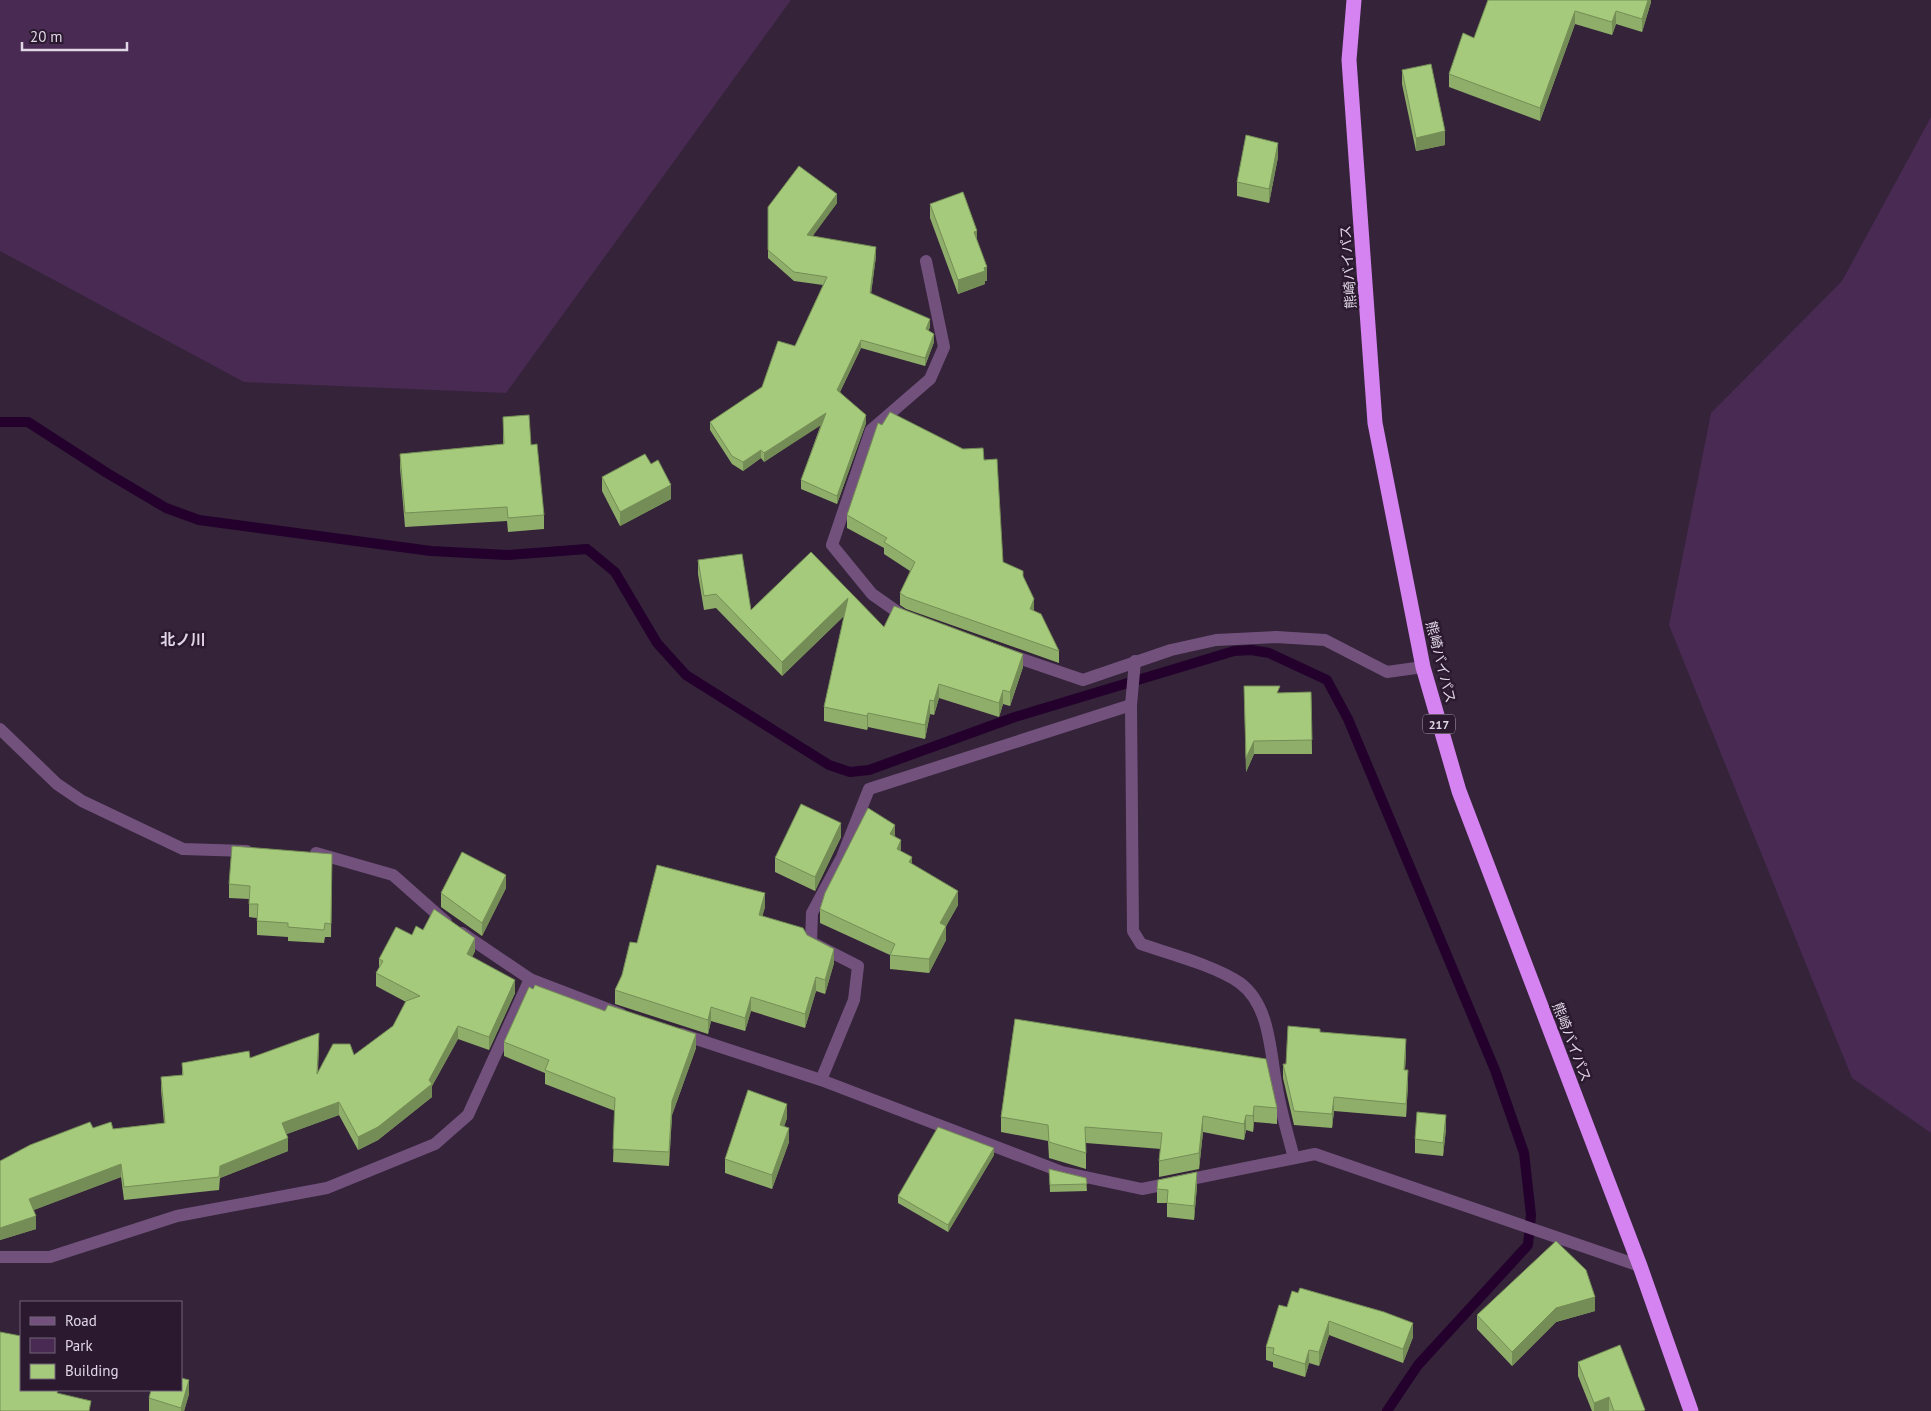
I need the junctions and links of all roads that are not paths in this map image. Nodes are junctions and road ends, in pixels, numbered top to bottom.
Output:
1 (1354, 0) edge
2 (926, 261) dead end
3 (919, 622) edge
4 (992, 648) edge
5 (1135, 661) junction
6 (1423, 667) junction
7 (1131, 705) junction
8 (0, 729) edge
9 (258, 851) edge
10 (304, 852) edge
11 (530, 979) junction
12 (631, 1018) edge
13 (669, 1030) edge
14 (821, 1080) junction
15 (1294, 1158) junction
16 (0, 1256) edge
17 (1640, 1266) junction
18 (1691, 1411) edge

1 - 6 highway, 熊崎バイパス / 217
2 - 3 street
4 - 5 street
5 - 6 street
5 - 7 street
6 - 17 highway, 熊崎バイパス / 217
7 - 14 street
7 - 15 street
8 - 9 street
10 - 11 street
11 - 12 street
11 - 16 street
13 - 14 street
14 - 15 street
15 - 17 street
17 - 18 highway, 熊崎バイパス / 217

